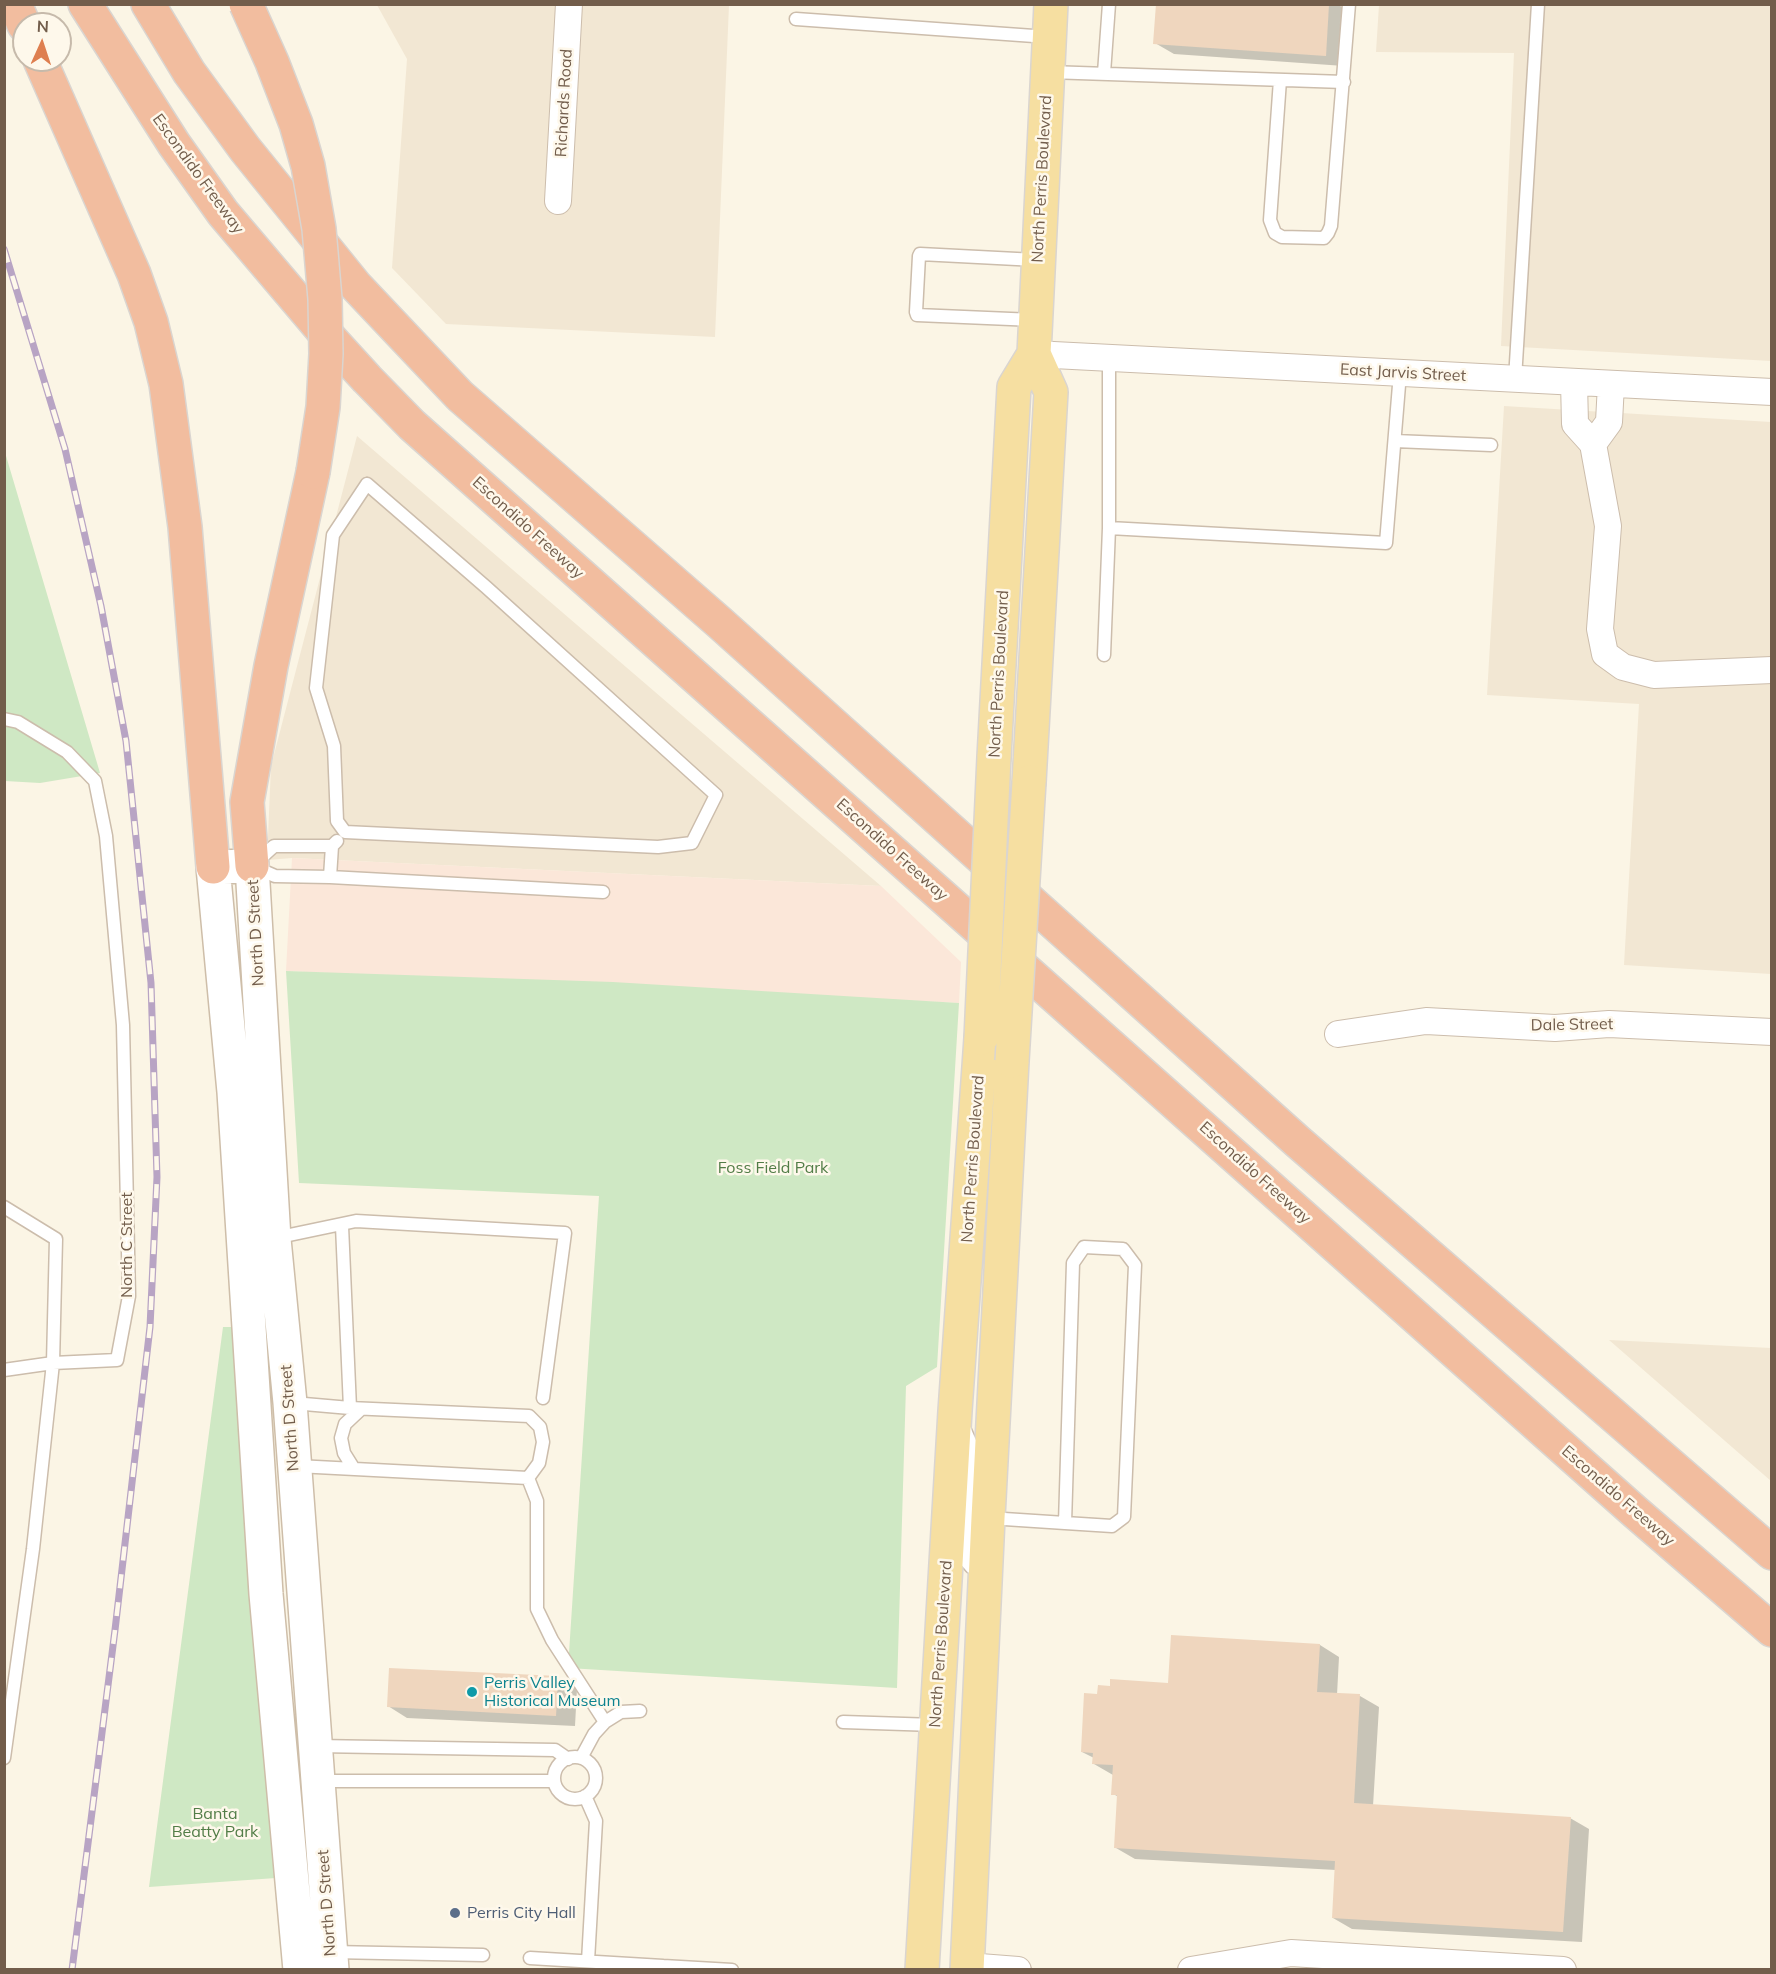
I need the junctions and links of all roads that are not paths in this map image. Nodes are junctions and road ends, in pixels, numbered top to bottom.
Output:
1 (85, 4) edge
2 (148, 4) edge
3 (246, 4) edge
4 (569, 4) edge
5 (1051, 4) edge
6 (1109, 4) edge
7 (1349, 4) edge
8 (1538, 4) edge
9 (796, 19) dead end
10 (1049, 38) junction
11 (45, 72) edge
12 (1047, 72) junction
13 (1104, 73) junction
14 (1280, 80) junction
15 (1344, 82) junction
16 (558, 201) dead end
17 (1037, 260) junction
18 (1034, 320) junction
19 (1034, 354) junction
20 (1109, 359) junction
21 (1400, 373) junction
22 (1515, 379) junction
23 (1574, 382) junction
24 (1772, 382) edge
25 (1611, 384) junction
26 (1771, 392) edge
27 (1395, 441) junction
28 (1593, 444) junction
29 (1491, 445) dead end
30 (1109, 528) junction
31 (1104, 655) dead end
32 (1772, 670) edge
33 (4, 719) edge
34 (345, 832) junction
35 (332, 846) junction
36 (252, 866) junction
37 (213, 867) junction
38 (330, 878) junction
39 (603, 892) dead end
40 (1772, 1032) edge
41 (1338, 1034) dead end
42 (4, 1207) edge
43 (342, 1226) junction
44 (258, 1241) junction
45 (53, 1363) junction
46 (4, 1370) edge
47 (543, 1398) dead end
48 (290, 1403) junction
49 (355, 1408) junction
50 (955, 1411) junction
51 (293, 1466) junction
52 (354, 1469) junction
53 (528, 1478) junction
54 (988, 1518) junction
55 (1065, 1523) junction
56 (1772, 1553) edge
57 (986, 1571) junction
58 (1772, 1630) edge
59 (640, 1711) dead end
60 (605, 1722) junction
61 (843, 1722) dead end
62 (935, 1725) junction
63 (316, 1746) junction
64 (4, 1758) edge
65 (581, 1758) junction
66 (568, 1759) junction
67 (281, 1765) junction
68 (318, 1781) junction
69 (554, 1781) junction
70 (585, 1796) junction
71 (483, 1955) dead end
72 (530, 1958) dead end
73 (332, 1961) edge
74 (588, 1961) junction
75 (663, 1968) edge
76 (967, 1968) edge
77 (300, 1970) edge
78 (732, 1970) edge
79 (922, 1970) edge
80 (1018, 1970) edge
81 (1191, 1970) edge
82 (1563, 1970) edge

1 - 58 highway, Escondido Freeway
2 - 56 highway
3 - 36 highway, bridge
4 - 16 street, Richards Road
5 - 10 main road, North Perris Boulevard
6 - 13 lane
7 - 15 lane
8 - 22 lane
9 - 10 lane
10 - 12 main road, North Perris Boulevard
11 - 37 highway
12 - 13 lane
12 - 17 main road, North Perris Boulevard
13 - 14 lane
14 - 15 lane
14 - 15 lane
17 - 18 main road, North Perris Boulevard
17 - 18 lane
18 - 19 main road, North Perris Boulevard
19 - 20 street, East Jarvis Street
19 - 50 main road, North Perris Boulevard, bridge
19 - 54 main road, North Perris Boulevard, bridge
20 - 21 street, East Jarvis Street
20 - 30 lane
21 - 22 street, East Jarvis Street
21 - 27 lane
22 - 23 street, East Jarvis Street
23 - 25 street, East Jarvis Street
23 - 28 street
24 - 26 lane
25 - 26 street, East Jarvis Street
25 - 28 street
27 - 29 lane
27 - 30 lane
28 - 32 street
30 - 31 lane
33 - 45 lane, North C Street
34 - 34 lane
34 - 35 lane
35 - 36 lane
35 - 38 lane
36 - 37 main road
36 - 38 lane
36 - 44 main road, North D Street
37 - 44 main road, North D Street
38 - 39 lane
40 - 41 street, Dale Street
42 - 45 lane
43 - 44 lane
43 - 47 lane
43 - 49 lane
44 - 48 main road, North D Street
44 - 67 main road, North D Street
45 - 46 lane
45 - 64 lane
48 - 49 lane
48 - 51 main road, North D Street
49 - 52 lane
49 - 53 lane
50 - 57 lane
50 - 62 main road, North Perris Boulevard
51 - 52 lane
51 - 63 main road, North D Street
52 - 53 lane
53 - 60 lane
54 - 55 lane
54 - 57 main road, North Perris Boulevard
55 - 55 lane
57 - 76 main road, North Perris Boulevard
59 - 60 lane
60 - 65 lane
61 - 62 lane
62 - 79 main road, North Perris Boulevard
63 - 66 lane
63 - 67 main road
63 - 68 main road, North D Street
65 - 66 lane
65 - 70 lane
66 - 69 lane
67 - 68 main road
67 - 77 main road, North D Street
68 - 69 lane
68 - 73 main road, North D Street
69 - 70 lane
70 - 74 lane
71 - 73 lane
72 - 74 lane
74 - 75 lane
75 - 78 lane
76 - 80 street
81 - 82 street

